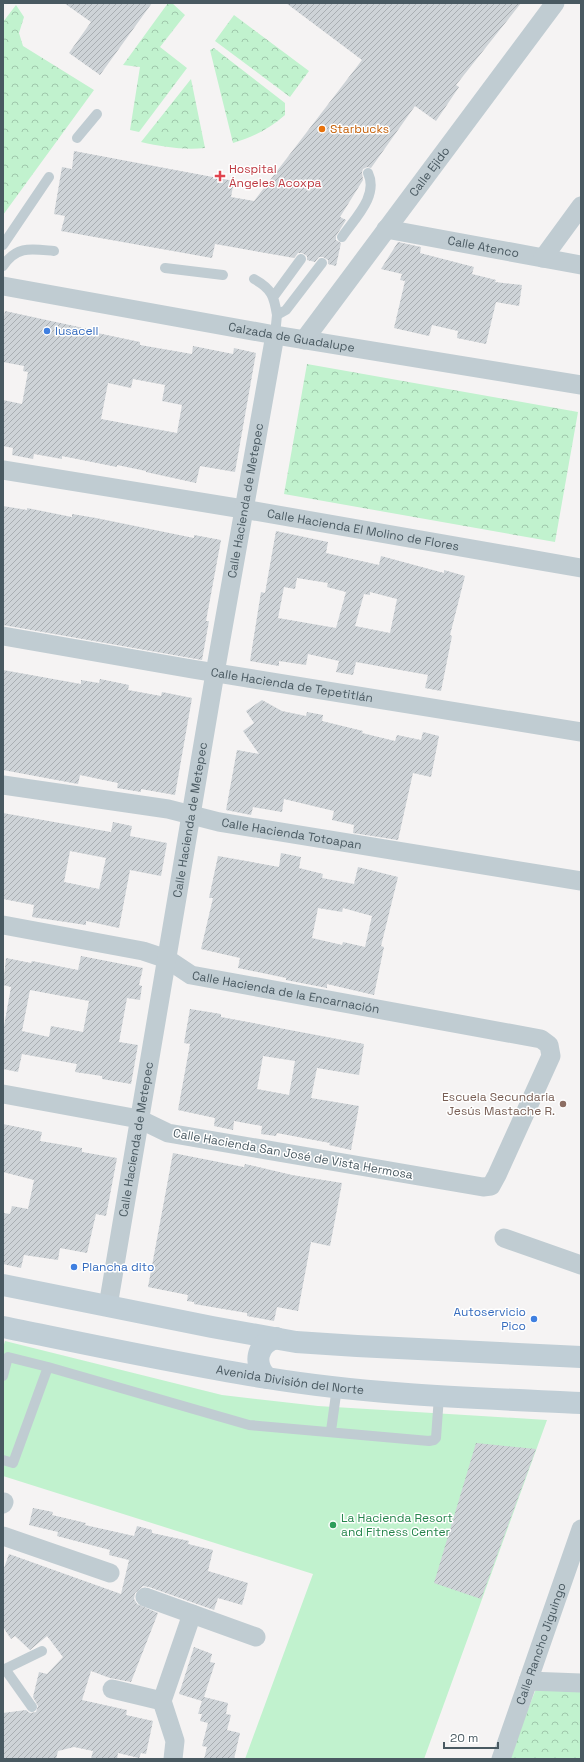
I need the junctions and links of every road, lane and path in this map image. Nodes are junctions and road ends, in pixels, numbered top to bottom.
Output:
1 (555, 3) edge
2 (97, 114) dead end
3 (77, 138) dead end
4 (368, 173) dead end
5 (49, 177) dead end
6 (581, 206) edge
7 (386, 229) junction
8 (342, 237) dead end
9 (3, 245) edge
10 (54, 251) dead end
11 (543, 258) junction
12 (301, 259) dead end
13 (322, 263) dead end
14 (581, 265) edge
15 (3, 266) edge
16 (165, 268) dead end
17 (223, 274) dead end
18 (254, 278) dead end
19 (3, 286) edge
20 (274, 296) junction
21 (277, 315) junction
22 (275, 335) junction
23 (304, 340) junction
24 (581, 385) edge
25 (3, 470) edge
26 (243, 509) junction
27 (581, 568) edge
28 (3, 636) edge
29 (215, 673) junction
30 (581, 732) edge
31 (3, 785) edge
32 (192, 814) junction
33 (581, 881) edge
34 (3, 925) edge
35 (167, 959) junction
36 (3, 1094) edge
37 (139, 1119) junction
38 (491, 1186) joint
39 (504, 1238) dead end
40 (581, 1265) edge
41 (3, 1285) edge
42 (108, 1306) junction
43 (3, 1327) edge
44 (235, 1331) junction
45 (276, 1338) junction
46 (581, 1357) edge
47 (48, 1367) junction
48 (230, 1372) junction
49 (3, 1376) edge
50 (267, 1378) junction
51 (337, 1387) junction
52 (439, 1396) junction
53 (581, 1403) edge
54 (332, 1431) junction
55 (3, 1460) edge
56 (3, 1536) edge
57 (579, 1540) edge
58 (110, 1573) dead end
59 (145, 1597) dead end
60 (192, 1614) junction
61 (256, 1637) dead end
62 (42, 1651) dead end
63 (4, 1669) edge
64 (528, 1681) junction
65 (581, 1683) edge
66 (112, 1689) dead end
67 (162, 1700) junction
68 (32, 1707) dead end
69 (173, 1759) edge
70 (501, 1759) edge

1 - 7 street, Calle Ejido
2 - 3 lane
4 - 8 lane
5 - 9 lane
6 - 11 street
7 - 11 street, Calle Atenco
7 - 23 street, Calle Ejido
10 - 15 lane
11 - 14 street, Calle Atenco
12 - 20 lane
13 - 21 lane
16 - 17 lane
18 - 20 lane
19 - 22 street, Calzada de Guadalupe
20 - 21 lane
21 - 22 lane
22 - 23 street, Calzada de Guadalupe
22 - 26 street, Calle Hacienda de Metepec
23 - 24 street, Calzada de Guadalupe
25 - 26 street, Calle Hacienda El Molino de Flores
26 - 27 street, Calle Hacienda El Molino de Flores
26 - 29 street, Calle Hacienda de Metepec
28 - 29 street, Calle Hacienda de Tepetitlán
29 - 30 street, Calle Hacienda de Tepetitlán
29 - 32 street, Calle Hacienda de Metepec
31 - 32 street, Calle Hacienda Totoapan
32 - 33 street, Calle Hacienda Totoapan
32 - 35 street, Calle Hacienda de Metepec
34 - 35 street, Calle Hacienda de la Encarnación
35 - 37 street, Calle Hacienda de Metepec
35 - 38 street, Calle Hacienda de la Encarnación
36 - 37 street, Calle Hacienda San José de Vista Hermosa
37 - 38 street, Calle Hacienda San José de Vista Hermosa
37 - 42 street, Calle Hacienda de Metepec
39 - 40 street
41 - 42 main road
42 - 44 main road
43 - 48 main road, Avenida División del Norte
44 - 45 main road
44 - 48 main road
45 - 46 main road
45 - 50 main road
47 - 49 lane
47 - 54 lane
47 - 55 lane
48 - 50 main road, Avenida División del Norte
50 - 51 main road, Avenida División del Norte
51 - 52 main road, Avenida División del Norte
51 - 54 lane
52 - 53 main road, Avenida División del Norte
52 - 54 lane
56 - 58 street
57 - 64 street, Calle Rancho Jiguingo
59 - 60 street
60 - 61 street
60 - 67 street
62 - 63 lane
63 - 68 lane
64 - 65 street
64 - 70 street, Calle Rancho Jiguingo
66 - 67 street
67 - 69 street

